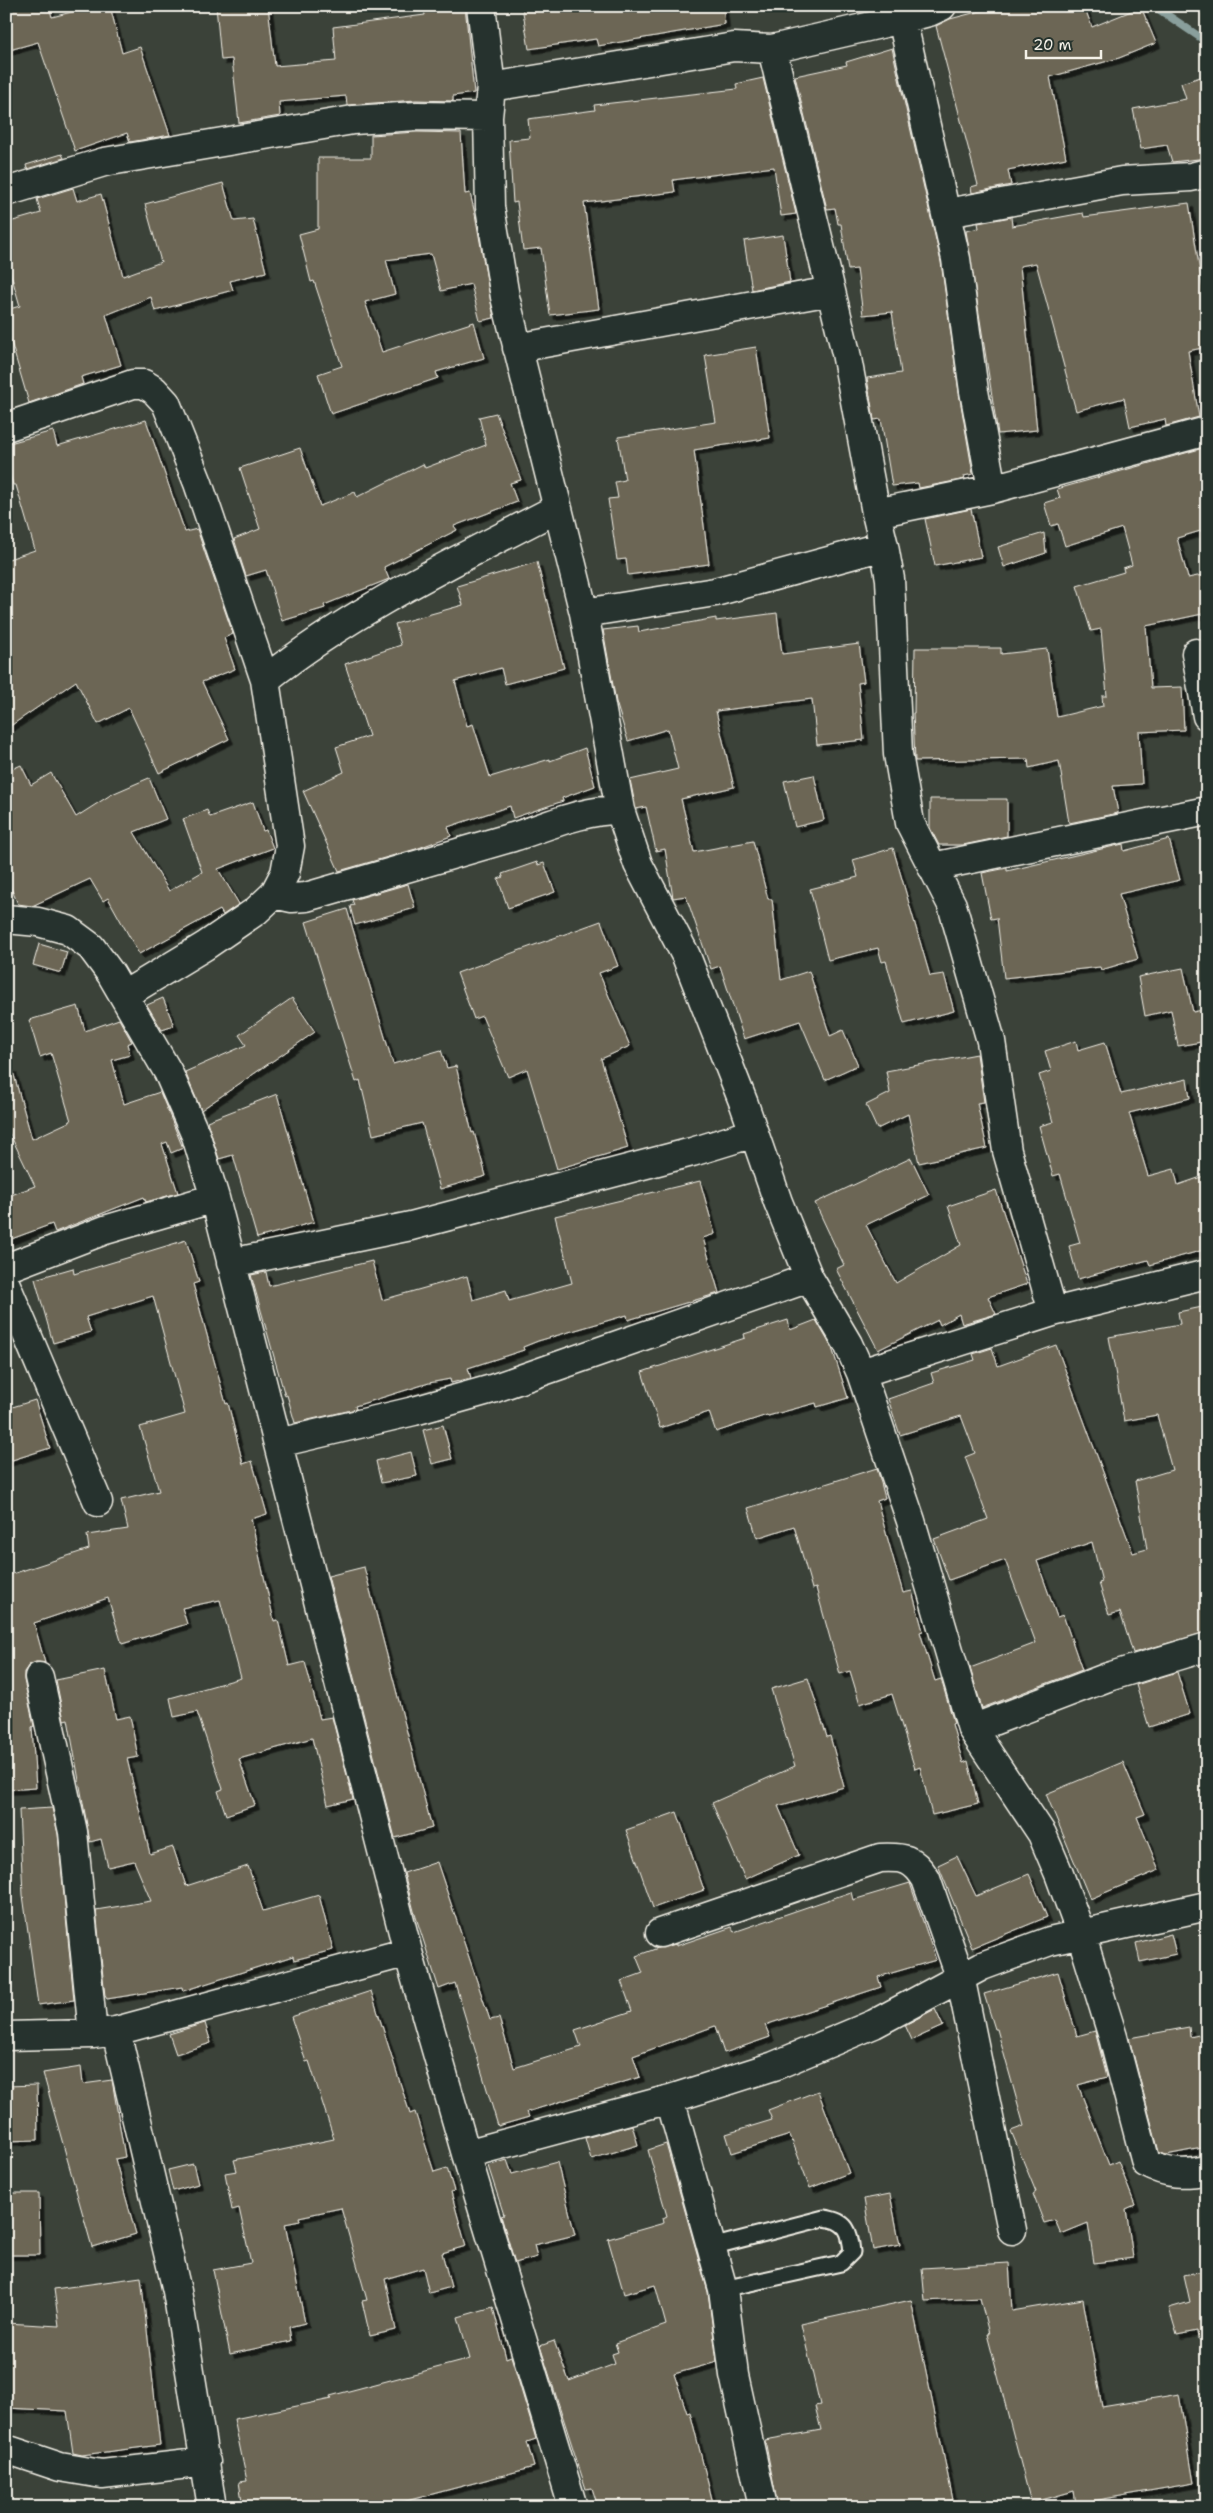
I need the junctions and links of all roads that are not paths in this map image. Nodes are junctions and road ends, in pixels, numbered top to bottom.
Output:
1 (482, 6) edge
2 (942, 6) edge
3 (902, 19) junction
4 (772, 49) junction
5 (490, 87) junction
6 (488, 117) junction
7 (1207, 173) edge
8 (6, 192) edge
9 (947, 213) junction
10 (831, 291) junction
11 (517, 348) junction
12 (6, 427) edge
13 (1207, 431) edge
14 (992, 489) junction
15 (556, 509) junction
16 (876, 513) junction
17 (884, 546) junction
18 (584, 613) junction
19 (1196, 653) dead end
20 (265, 680) junction
21 (1207, 716) edge
22 (620, 810) junction
23 (1207, 810) edge
24 (932, 867) junction
25 (274, 894) junction
26 (6, 919) edge
27 (124, 995) junction
28 (754, 1134) junction
29 (215, 1198) junction
30 (231, 1262) junction
31 (6, 1268) edge
32 (1207, 1274) edge
33 (809, 1278) junction
34 (6, 1285) edge
35 (1053, 1312) junction
36 (861, 1373) junction
37 (278, 1443) junction
38 (98, 1502) dead end
39 (1207, 1648) edge
40 (39, 1677) dead end
41 (972, 1730) junction
42 (1207, 1906) edge
43 (660, 1933) dead end
44 (1081, 1934) junction
45 (408, 1952) junction
46 (960, 1976) junction
47 (105, 2032) junction
48 (6, 2036) edge
49 (670, 2099) junction
50 (466, 2154) junction
51 (1207, 2170) edge
52 (1012, 2230) dead end
53 (711, 2247) junction
54 (723, 2289) junction
55 (6, 2449) edge
56 (206, 2462) junction
57 (212, 2507) edge
58 (573, 2507) edge
59 (764, 2507) edge

1 - 5 street
2 - 3 street
3 - 4 street
3 - 9 street
4 - 5 street
4 - 10 street
5 - 6 street
6 - 8 street
6 - 11 street
7 - 9 street
9 - 14 street
10 - 11 street
10 - 16 street
11 - 15 street
12 - 20 street
13 - 14 street
14 - 16 street
15 - 18 street
15 - 20 street
16 - 17 street
17 - 18 street
17 - 24 street
18 - 22 street
19 - 21 street
20 - 25 street
22 - 25 street
22 - 28 street
23 - 24 street
24 - 35 street
25 - 27 street
26 - 27 street
27 - 29 street
28 - 30 street
28 - 33 street
29 - 30 street
29 - 31 street
30 - 37 street
32 - 35 street
33 - 36 street
33 - 37 street
34 - 38 street
35 - 36 street
36 - 41 street
37 - 45 street
39 - 41 street
40 - 47 street
41 - 44 street
42 - 44 street
43 - 46 street
44 - 46 street
44 - 51 street
45 - 47 street
45 - 50 street
46 - 49 street
46 - 52 street
47 - 48 street
47 - 56 street
49 - 50 street
49 - 53 street
50 - 58 street
53 - 54 street
53 - 54 lane
54 - 59 street
55 - 56 street
56 - 57 street

